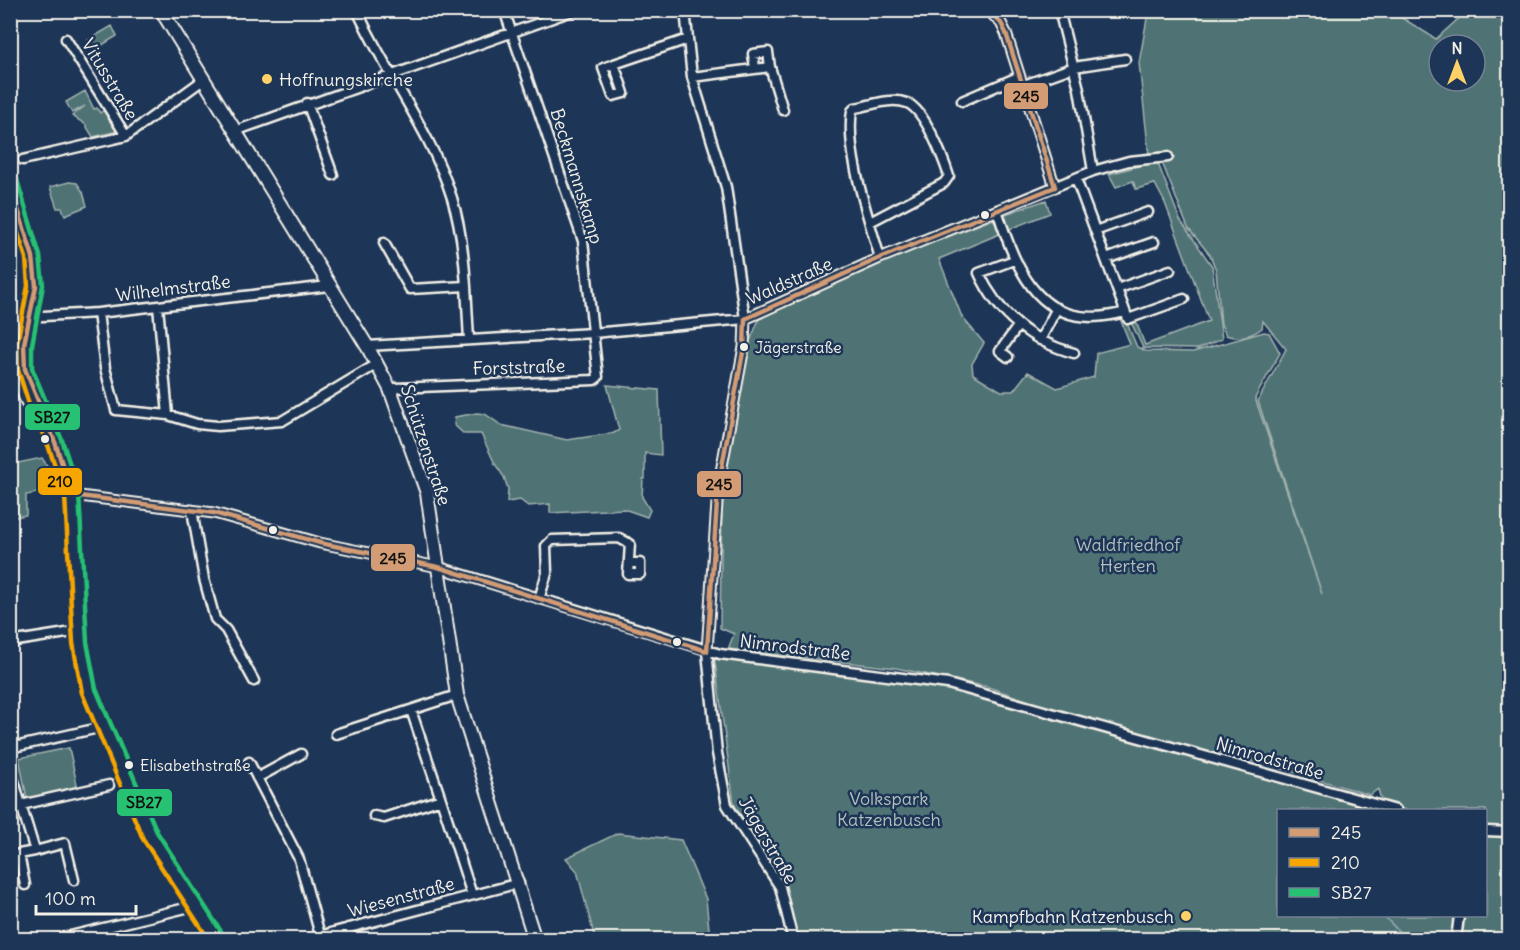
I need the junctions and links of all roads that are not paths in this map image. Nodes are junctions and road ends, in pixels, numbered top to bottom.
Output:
1 (161, 10) edge
2 (357, 10) edge
3 (504, 10) edge
4 (575, 10) edge
5 (685, 10) edge
6 (988, 10) edge
7 (1059, 10) edge
8 (512, 33) junction
9 (66, 39) dead end
10 (688, 39) junction
11 (1125, 59) dead end
12 (614, 64) dead end
13 (770, 67) junction
14 (1074, 67) junction
15 (755, 68) junction
16 (391, 75) junction
17 (692, 77) junction
18 (203, 80) junction
19 (1020, 81) junction
20 (962, 101) dead end
21 (307, 103) junction
22 (783, 110) dead end
23 (235, 131) junction
24 (126, 136) junction
25 (1168, 157) dead end
26 (23, 160) dead end
27 (1092, 171) junction
28 (333, 175) dead end
29 (1076, 179) junction
30 (10, 182) edge
31 (1055, 187) junction
32 (997, 210) junction
33 (1148, 212) dead end
34 (870, 222) junction
35 (10, 225) edge
36 (1095, 231) junction
37 (1155, 242) dead end
38 (384, 243) dead end
39 (880, 258) junction
40 (1106, 259) junction
41 (1014, 260) junction
42 (1170, 270) dead end
43 (329, 286) junction
44 (466, 286) junction
45 (1117, 289) junction
46 (1184, 299) dead end
47 (158, 306) junction
48 (1057, 308) junction
49 (1125, 312) junction
50 (98, 313) junction
51 (25, 317) junction
52 (745, 319) junction
53 (1018, 326) junction
54 (593, 333) junction
55 (469, 339) junction
56 (1040, 340) junction
57 (367, 346) junction
58 (1074, 352) dead end
59 (1008, 357) dead end
60 (377, 364) junction
61 (19, 385) edge
62 (396, 388) dead end
63 (168, 415) junction
64 (72, 495) junction
65 (192, 510) junction
66 (631, 563) dead end
67 (438, 567) junction
68 (539, 599) junction
69 (80, 631) junction
70 (10, 642) edge
71 (707, 651) junction
72 (254, 681) dead end
73 (458, 695) junction
74 (411, 710) junction
75 (103, 727) junction
76 (336, 734) dead end
77 (10, 748) edge
78 (301, 754) dead end
79 (249, 762) dead end
80 (10, 767) edge
81 (257, 778) junction
82 (109, 785) dead end
83 (441, 800) junction
84 (21, 805) junction
85 (10, 807) edge
86 (1392, 809) edge
87 (374, 816) dead end
88 (1487, 831) edge
89 (1509, 832) edge
90 (35, 850) junction
91 (74, 880) dead end
92 (519, 883) junction
93 (25, 885) dead end
94 (472, 895) junction
95 (194, 906) junction
96 (1459, 917) edge
97 (348, 928) junction
98 (320, 935) junction
99 (54, 939) edge
100 (218, 939) edge
101 (304, 939) edge
102 (352, 939) edge
103 (535, 939) edge
104 (793, 939) edge
105 (1456, 939) edge

1 - 18 main road, Schützenstraße
2 - 16 street
3 - 8 street, Beckmannskamp
4 - 8 street
5 - 10 street, Jägerstraße
6 - 19 street
7 - 14 street
8 - 16 street
8 - 54 street, Beckmannskamp
9 - 24 street, Vitusstraße
10 - 12 street
10 - 17 street, Jägerstraße
11 - 14 street
13 - 15 street
13 - 15 street
13 - 22 street
14 - 19 street
14 - 27 street
15 - 17 street
16 - 21 street
16 - 44 street
17 - 52 street, Jägerstraße
18 - 23 main road, Schützenstraße
18 - 24 street, Vitusstraße
19 - 20 street
19 - 31 street
21 - 23 street
21 - 28 street
23 - 43 main road, Schützenstraße
24 - 26 street, Vitusstraße
25 - 27 street, Waldstraße
27 - 29 street, Waldstraße
29 - 31 street, Waldstraße
29 - 36 street
30 - 51 main road
31 - 32 street, Waldstraße
32 - 39 street, Waldstraße
32 - 41 street
33 - 36 street
34 - 34 street
34 - 39 street
35 - 51 main road
36 - 40 street
37 - 40 street
38 - 44 street
39 - 52 street, Waldstraße
40 - 45 street
41 - 48 street
41 - 53 street
42 - 45 street
43 - 47 street, Wilhelmstraße
43 - 57 main road, Schützenstraße
44 - 55 street
45 - 49 street
46 - 49 street
47 - 50 street, Wilhelmstraße
47 - 63 street
48 - 49 street
48 - 56 street
50 - 51 street, Wilhelmstraße
50 - 63 street
51 - 61 main road
52 - 54 street, Waldstraße
52 - 71 street, Jägerstraße
53 - 56 street
53 - 59 street
54 - 55 street, Waldstraße
54 - 62 street, Forststraße
55 - 57 street, Waldstraße
56 - 58 street
57 - 60 main road, Schützenstraße
60 - 63 street
60 - 67 main road, Schützenstraße
61 - 64 main road
64 - 65 street, Nimrodstraße
64 - 69 main road
65 - 67 street, Nimrodstraße
65 - 72 street
66 - 68 street
67 - 68 street, Nimrodstraße
67 - 73 main road, Schützenstraße
68 - 71 street, Nimrodstraße
69 - 70 street
69 - 75 main road
71 - 86 street, Nimrodstraße
71 - 104 street, Jägerstraße
73 - 74 street
73 - 92 main road, Schützenstraße
74 - 76 street
74 - 83 street, Wiesenstraße
75 - 77 street
75 - 95 main road
78 - 81 street
79 - 81 street
80 - 84 street
81 - 98 street
82 - 84 street
83 - 87 street
83 - 94 street, Wiesenstraße
84 - 85 street
84 - 90 street
88 - 89 street
90 - 91 street
90 - 93 street
92 - 94 street, Wiesenstraße
92 - 103 main road, Schützenstraße
94 - 97 street, Wiesenstraße
95 - 99 street
95 - 100 main road
96 - 105 street
97 - 98 street, Wiesenstraße
97 - 102 street
98 - 101 street, Wiesenstraße

